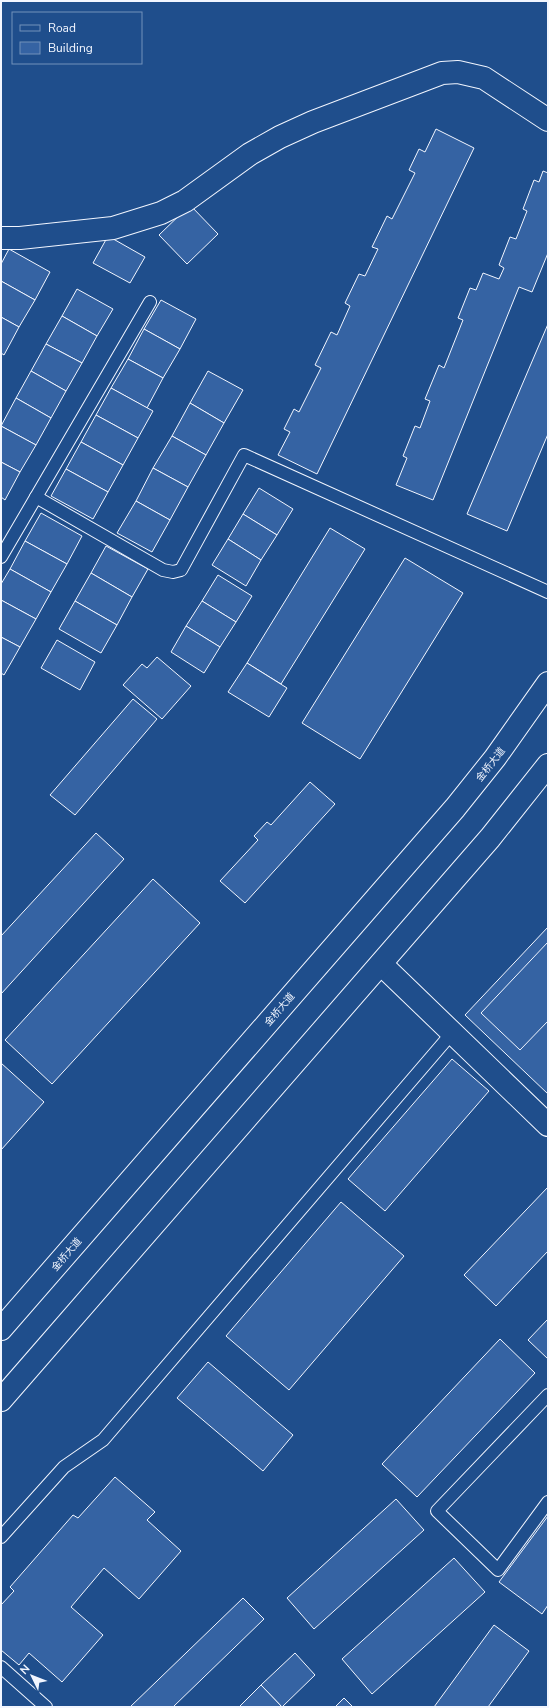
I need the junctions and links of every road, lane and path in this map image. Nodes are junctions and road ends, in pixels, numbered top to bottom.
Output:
1 (548, 120) edge
2 (1, 238) edge
3 (150, 302) dead end
4 (36, 497) junction
5 (1, 557) edge
6 (548, 592) edge
7 (548, 683) edge
8 (548, 765) edge
9 (381, 964) junction
10 (452, 1033) junction
11 (548, 1125) edge
12 (1, 1329) edge
13 (548, 1395) edge
14 (1, 1400) edge
15 (548, 1502) edge
16 (1, 1537) edge
17 (1, 1667) edge
18 (46, 1707) edge

1 - 2 main road
3 - 4 lane
4 - 5 lane
4 - 6 lane
7 - 12 main road, 金桥大道
8 - 9 main road
9 - 10 main road
9 - 14 main road
10 - 11 main road
10 - 16 lane
13 - 15 lane
17 - 18 lane

